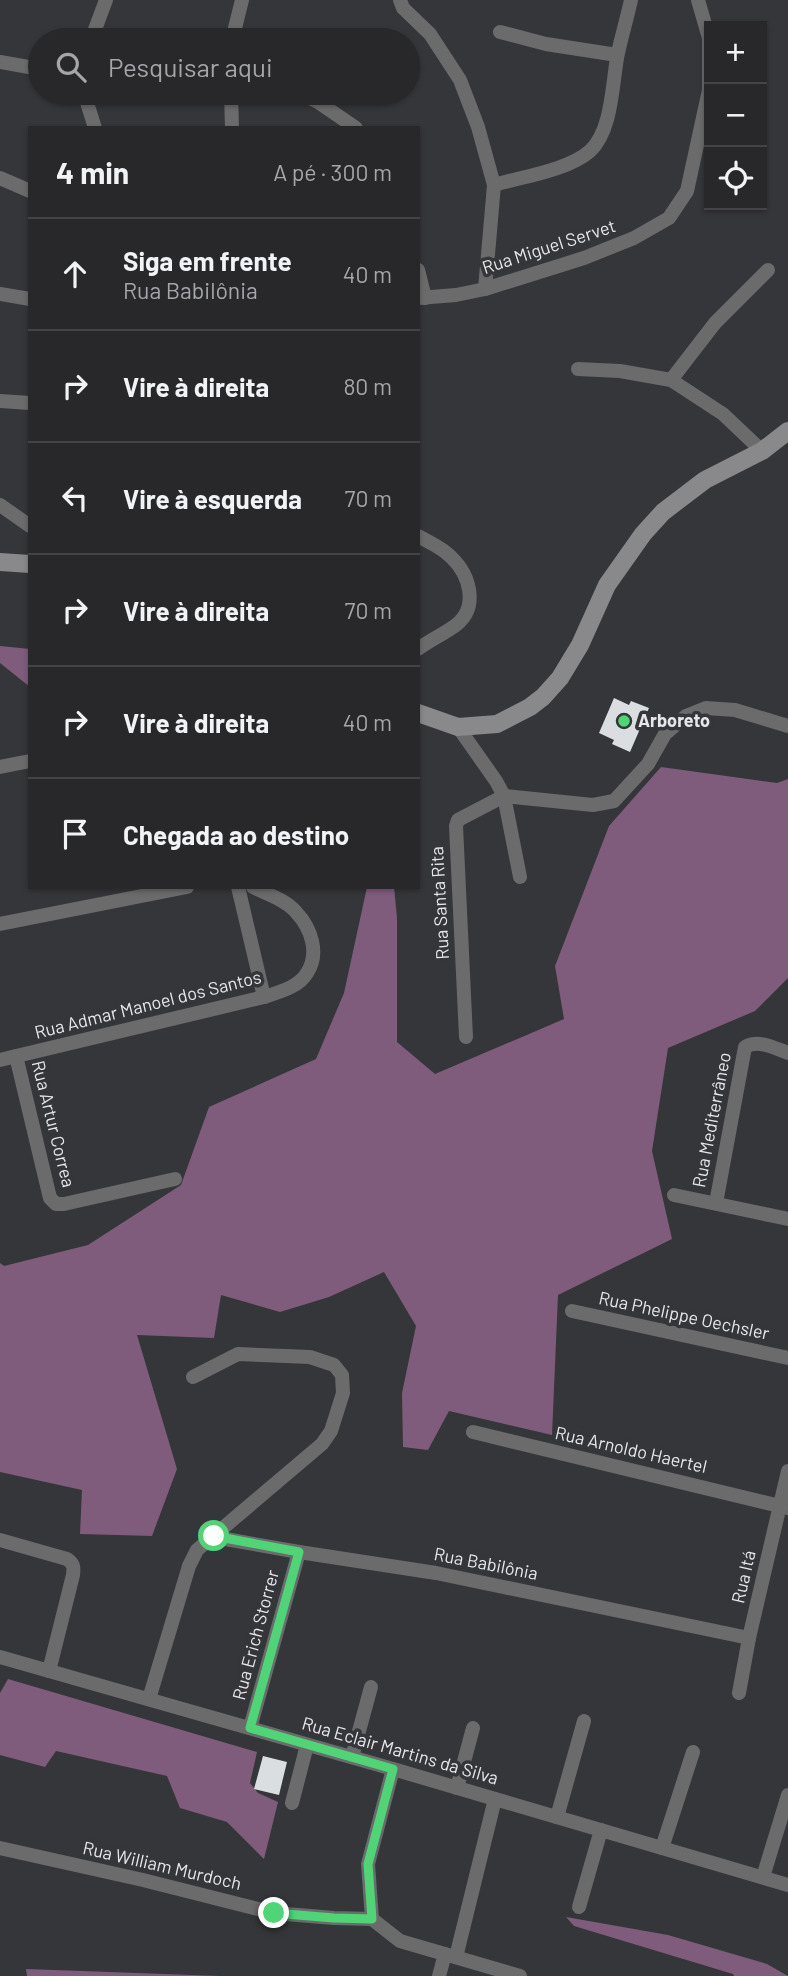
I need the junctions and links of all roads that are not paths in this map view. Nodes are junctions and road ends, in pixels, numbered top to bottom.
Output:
1 (106, 0) edge
2 (242, 0) edge
3 (400, 0) edge
4 (631, 0) edge
5 (698, 0) edge
6 (96, 28) edge
7 (235, 28) edge
8 (500, 32) dead end
9 (617, 55) junction
10 (0, 62) edge
11 (28, 67) edge
12 (88, 105) edge
13 (231, 105) edge
14 (322, 105) edge
15 (94, 126) edge
16 (232, 126) edge
17 (353, 126) edge
18 (0, 178) edge
19 (494, 184) junction
20 (28, 190) edge
21 (768, 270) dead end
22 (485, 289) junction
23 (0, 294) edge
24 (421, 298) edge
25 (28, 299) edge
26 (578, 369) dead end
27 (671, 380) junction
28 (0, 401) edge
29 (28, 403) edge
30 (788, 431) edge
31 (762, 451) junction
32 (0, 505) edge
33 (28, 525) edge
34 (420, 537) edge
35 (0, 562) edge
36 (28, 564) edge
37 (420, 648) edge
38 (420, 714) edge
39 (788, 726) edge
40 (458, 727) junction
41 (28, 761) edge
42 (0, 767) edge
43 (504, 796) junction
44 (520, 877) dead end
45 (177, 889) edge
46 (238, 889) edge
47 (257, 889) edge
48 (0, 924) edge
49 (264, 997) junction
50 (466, 1037) dead end
51 (788, 1053) edge
52 (16, 1056) junction
53 (0, 1060) edge
54 (175, 1179) dead end
55 (674, 1195) dead end
56 (716, 1203) junction
57 (788, 1219) edge
58 (572, 1311) dead end
59 (788, 1357) edge
60 (193, 1377) dead end
61 (473, 1432) dead end
62 (788, 1471) edge
63 (784, 1507) edge
64 (214, 1536) junction
65 (0, 1540) edge
66 (299, 1552) junction
67 (749, 1638) junction
68 (0, 1657) edge
69 (48, 1671) junction
70 (371, 1687) dead end
71 (739, 1693) dead end
72 (149, 1699) junction
73 (584, 1721) dead end
74 (250, 1728) junction
75 (473, 1728) dead end
76 (307, 1745) junction
77 (693, 1752) dead end
78 (352, 1757) junction
79 (393, 1769) junction
80 (457, 1788) junction
81 (788, 1795) edge
82 (495, 1799) junction
83 (292, 1803) dead end
84 (557, 1817) junction
85 (601, 1830) junction
86 (0, 1848) edge
87 (662, 1848) junction
88 (763, 1877) junction
89 (788, 1885) edge
90 (579, 1907) dead end
91 (372, 1919) junction
92 (450, 1955) junction
93 (439, 1976) edge
94 (520, 1976) edge

1 - 6 street
2 - 7 street
3 - 19 street
4 - 9 street
5 - 22 street, Rua Miguel Servet
8 - 9 street
9 - 19 street
10 - 11 street
12 - 15 street
13 - 16 street
14 - 17 street
18 - 20 street
19 - 22 street
21 - 27 street
22 - 24 street, Rua Miguel Servet
23 - 25 street
26 - 27 street
27 - 31 street
28 - 29 street
30 - 31 street
31 - 40 street
32 - 33 street
34 - 37 street
35 - 36 street
38 - 40 street
39 - 43 street
40 - 43 street
41 - 42 street
43 - 44 street
43 - 50 street, Rua Santa Rita
45 - 48 street
46 - 49 street
47 - 49 street, Rua Admar Manoel dos Santos
49 - 52 street, Rua Admar Manoel dos Santos
51 - 56 street, Rua Mediterrâneo
52 - 53 street, Rua Admar Manoel dos Santos
52 - 54 street, Rua Artur Correa
55 - 56 street
56 - 57 street
58 - 59 street, Rua Phelippe Oechsler
60 - 64 street
61 - 63 street, Rua Arnoldo Haertel
62 - 63 street, Rua Itá
63 - 67 street, Rua Itá
64 - 66 street, Rua Babilônia
64 - 72 street
65 - 69 street
66 - 67 street, Rua Babilônia
66 - 74 street, Rua Erich Storrer
67 - 71 street, Rua Itá
68 - 69 street, Rua Eclair Martins da Silva
69 - 72 street, Rua Eclair Martins da Silva
70 - 78 street
72 - 74 street, Rua Eclair Martins da Silva
73 - 84 street
74 - 76 street, Rua Eclair Martins da Silva
75 - 80 street
76 - 78 street, Rua Eclair Martins da Silva
76 - 83 street
77 - 87 street
78 - 79 street, Rua Eclair Martins da Silva
79 - 80 street, Rua Eclair Martins da Silva
79 - 91 street
80 - 82 street, Rua Eclair Martins da Silva
81 - 88 street
82 - 84 street, Rua Eclair Martins da Silva
82 - 92 street
84 - 85 street, Rua Eclair Martins da Silva
85 - 87 street, Rua Eclair Martins da Silva
85 - 90 street
86 - 91 street, Rua William Murdoch
87 - 88 street, Rua Eclair Martins da Silva
88 - 89 street, Rua Eclair Martins da Silva
91 - 92 street
92 - 93 street
92 - 94 street

